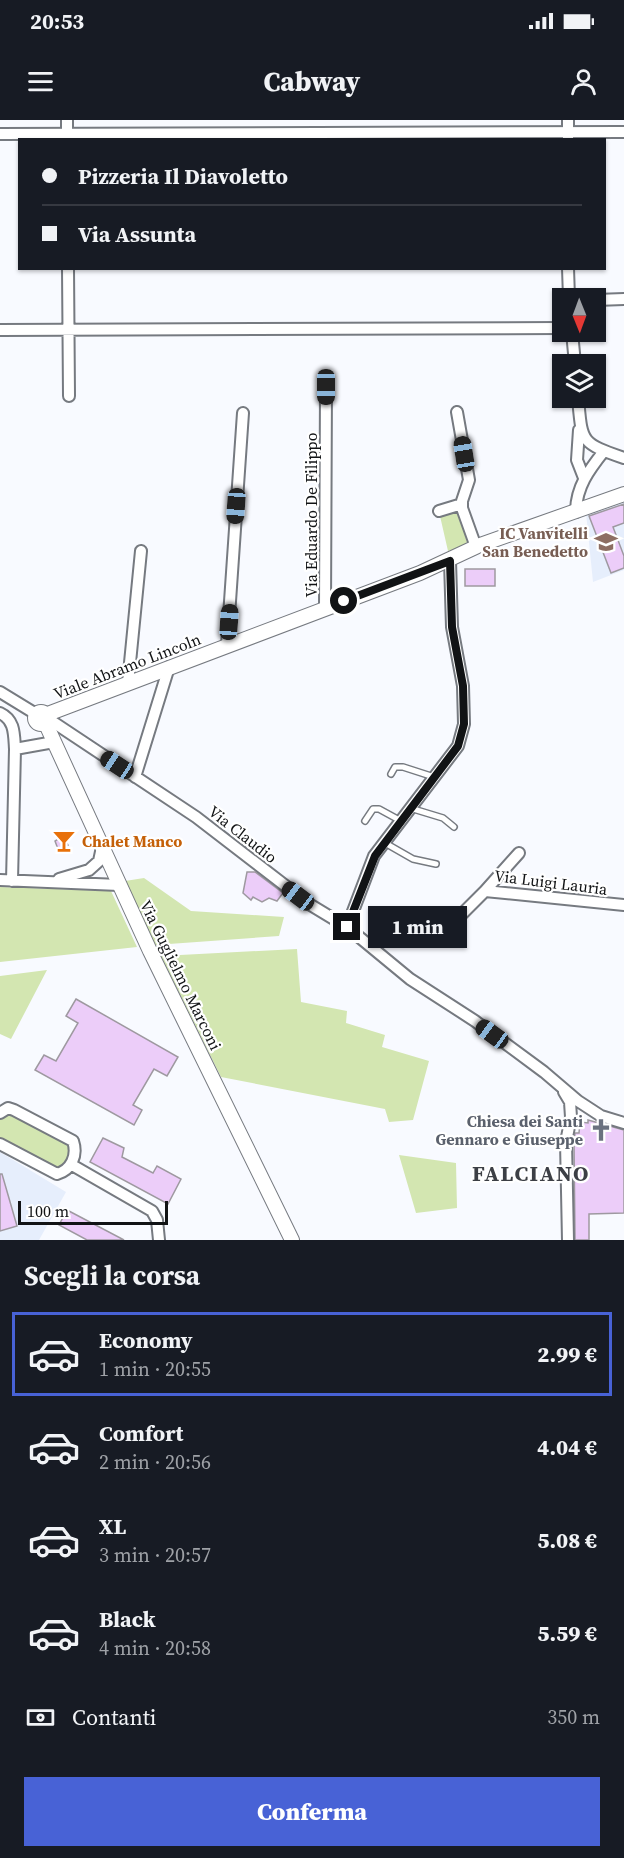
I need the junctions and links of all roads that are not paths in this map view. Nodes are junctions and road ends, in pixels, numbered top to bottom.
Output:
1 (67, 120) edge
2 (568, 120) edge
3 (624, 132) edge
4 (0, 134) edge
5 (568, 136) edge
6 (67, 137) edge
7 (68, 270) edge
8 (568, 270) edge
9 (569, 288) edge
10 (624, 299) edge
11 (606, 300) edge
12 (552, 328) edge
13 (0, 330) edge
14 (69, 330) junction
15 (326, 387) dead end
16 (69, 396) dead end
17 (579, 408) edge
18 (457, 412) dead end
19 (243, 413) dead end
20 (580, 420) junction
21 (604, 451) junction
22 (624, 458) edge
23 (584, 478) junction
24 (624, 494) edge
25 (462, 504) junction
26 (439, 511) dead end
27 (576, 512) junction
28 (476, 547) junction
29 (141, 551) dead end
30 (450, 561) junction
31 (325, 608) junction
32 (227, 645) junction
33 (169, 667) junction
34 (128, 683) junction
35 (0, 692) edge
36 (0, 712) edge
37 (43, 717) junction
38 (54, 742) junction
39 (15, 749) junction
40 (391, 774) dead end
41 (135, 777) junction
42 (434, 777) junction
43 (410, 808) junction
44 (365, 821) dead end
45 (401, 821) junction
46 (454, 827) dead end
47 (385, 843) junction
48 (102, 847) junction
49 (519, 853) dead end
50 (436, 864) dead end
51 (0, 880) edge
52 (12, 881) junction
53 (42, 882) junction
54 (119, 885) junction
55 (485, 891) junction
56 (624, 905) edge
57 (347, 927) junction
58 (446, 930) dead end
59 (561, 1087) junction
60 (0, 1113) edge
61 (601, 1116) junction
62 (571, 1117) junction
63 (624, 1123) edge
64 (0, 1144) edge
65 (72, 1165) junction
66 (159, 1240) edge
67 (292, 1240) edge
68 (568, 1240) edge

1 - 6 street
2 - 5 street
3 - 5 street
4 - 6 street
5 - 6 street
7 - 14 street
8 - 9 street
10 - 11 street
12 - 14 street
13 - 14 street
14 - 16 street
15 - 31 street, Via Eduardo De Filippo
17 - 20 street
18 - 25 street
19 - 32 street
20 - 21 street
20 - 23 street
21 - 22 street
21 - 23 street
23 - 27 street
24 - 27 street, Viale Abramo Lincoln
25 - 26 street
25 - 28 street
27 - 28 street, Viale Abramo Lincoln
28 - 30 street, Viale Abramo Lincoln
29 - 34 street
30 - 31 street, Viale Abramo Lincoln
30 - 42 street
31 - 32 street, Viale Abramo Lincoln
32 - 33 street, Viale Abramo Lincoln
33 - 34 street, Viale Abramo Lincoln
33 - 41 street
34 - 37 street, Viale Abramo Lincoln
35 - 37 street, Via Claudio
36 - 39 street
37 - 38 street, Via Guglielmo Marconi
37 - 41 street, Via Claudio
38 - 39 street
38 - 48 street, Via Guglielmo Marconi
39 - 52 street
40 - 42 lane
41 - 57 street, Via Claudio
42 - 43 street
43 - 45 street
43 - 46 lane
44 - 45 lane
45 - 47 street
47 - 50 lane
47 - 57 street
48 - 53 street
48 - 54 street, Via Guglielmo Marconi
49 - 55 street, Via Luigi Lauria
51 - 52 street
52 - 53 street
53 - 54 street
54 - 67 street, Via Guglielmo Marconi
55 - 56 street, Via Luigi Lauria
55 - 58 street
57 - 59 street, Via Claudio
59 - 61 street, Via Claudio
59 - 62 street
60 - 65 street
61 - 62 street
61 - 63 street
62 - 68 street
64 - 65 street
65 - 66 street

